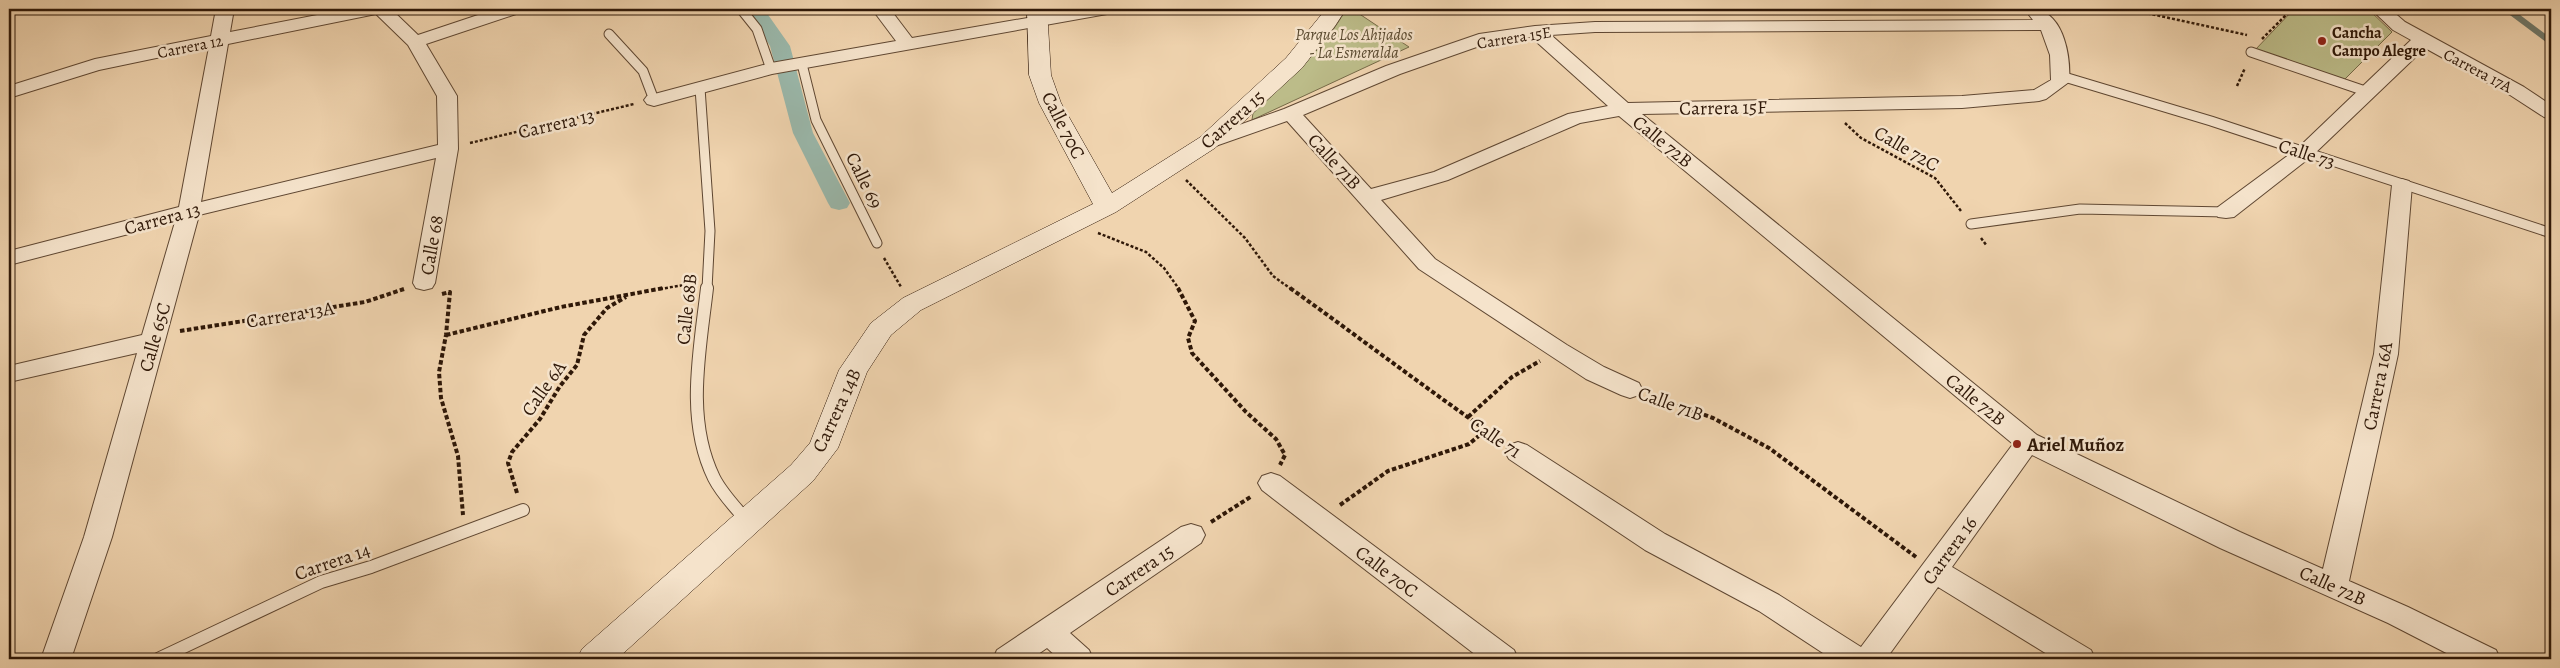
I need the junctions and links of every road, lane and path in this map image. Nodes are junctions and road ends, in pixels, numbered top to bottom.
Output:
1 (225, 9) edge
2 (373, 9) edge
3 (381, 9) edge
4 (513, 9) edge
5 (741, 9) edge
6 (881, 9) edge
7 (1107, 9) edge
8 (1336, 9) edge
9 (1793, 9) edge
10 (2031, 9) edge
11 (2128, 9) edge
12 (2380, 9) edge
13 (1037, 16) edge
14 (2049, 25) junction
15 (1810, 26) junction
16 (1535, 31) junction
17 (609, 34) dead end
18 (2252, 36) dead end
19 (219, 40) junction
20 (2422, 40) junction
21 (415, 42) junction
22 (908, 45) junction
23 (2251, 52) dead end
24 (800, 64) junction
25 (774, 69) junction
26 (2061, 79) junction
27 (700, 88) junction
28 (9, 92) edge
29 (2368, 92) junction
30 (654, 100) junction
31 (1824, 105) junction
32 (1623, 109) junction
33 (2551, 113) edge
34 (1291, 114) junction
35 (1207, 143) junction
36 (448, 149) junction
37 (2305, 152) junction
38 (1172, 167) junction
39 (2402, 185) junction
40 (1368, 197) junction
41 (189, 211) junction
42 (1096, 212) junction
43 (2226, 212) joint
44 (1971, 224) junction
45 (2551, 233) edge
46 (877, 243) joint
47 (1987, 246) dead end
48 (9, 258) edge
49 (424, 284) junction
50 (706, 284) junction
51 (629, 295) junction
52 (912, 304) junction
53 (446, 335) junction
54 (154, 338) junction
55 (1558, 351) junction
56 (9, 374) edge
57 (1630, 389) joint
58 (1468, 417) junction
59 (1486, 430) junction
60 (2028, 442) junction
61 (1518, 452) joint
62 (1271, 483) junction
63 (523, 510) joint
64 (1318, 520) junction
65 (747, 521) junction
66 (463, 533) junction
67 (1191, 535) joint
68 (1934, 570) junction
69 (2334, 585) junction
70 (1049, 632) junction
71 (56, 659) edge
72 (158, 659) edge
73 (594, 659) edge
74 (1008, 659) edge
75 (1078, 659) edge
76 (1503, 659) edge
77 (1856, 659) edge
78 (1870, 659) edge
79 (2080, 659) edge
80 (2485, 659) edge

1 - 19 street, Calle 65C
2 - 19 street, Carrera 12
3 - 21 street, Calle 68
4 - 21 street
5 - 25 lane
6 - 22 street
7 - 13 street
8 - 35 street, Carrera 15
9 - 15 street
10 - 14 street
11 - 18 path
12 - 20 street, Carrera 17A
13 - 22 street
13 - 42 street, Calle 70C
14 - 15 street, Carrera 15E
14 - 26 street
15 - 16 street, Carrera 15E
16 - 32 street, Calle 72B
16 - 34 street, Carrera 15E
17 - 30 lane
19 - 28 street, Carrera 12
19 - 41 street, Calle 65C
20 - 29 street
20 - 33 street, Carrera 17A
21 - 36 street, Calle 68
22 - 24 street
23 - 29 lane
24 - 25 street
24 - 46 lane, Calle 69
25 - 27 street
26 - 31 street, Carrera 15F
26 - 37 lane, Calle 73
27 - 30 street
27 - 50 lane, Calle 68B
29 - 37 street
30 - 36 path, Carrera 13
31 - 32 street, Carrera 15F
31 - 44 path, Calle 72C
32 - 40 street, Carrera 15F
32 - 60 street, Calle 72B
34 - 35 street, Carrera 15E
34 - 40 street, Calle 71B
35 - 38 street, Carrera 15
36 - 41 street, Carrera 13
36 - 49 street, Calle 68
37 - 39 lane, Calle 73
37 - 43 street
38 - 42 street, Carrera 15
38 - 58 path, Calle 71
39 - 45 lane, Calle 73
39 - 69 street, Carrera 16A
40 - 55 street, Calle 71B
41 - 48 street, Carrera 13
41 - 54 street, Calle 65C
42 - 52 street, Carrera 14B
42 - 62 path
43 - 44 lane
44 - 47 path, Calle 72C
46 - 52 path
49 - 53 path, Calle 68
49 - 54 path, Carrera 13A
50 - 51 path
50 - 65 lane, Calle 68B
51 - 53 path
51 - 63 path, Calle 6A
52 - 65 street, Carrera 14B
53 - 66 path, Calle 68
54 - 56 street
54 - 71 street, Calle 65C
55 - 57 street, Calle 71B
55 - 58 path
57 - 68 path, Calle 71B
58 - 59 path, Calle 71
59 - 61 path, Calle 71
59 - 64 path
60 - 68 street, Carrera 16
60 - 69 street, Calle 72B
61 - 77 street, Calle 71
62 - 64 street, Calle 70C
62 - 67 path, Carrera 15
63 - 66 lane, Carrera 14
64 - 76 street, Calle 70C
65 - 73 street, Carrera 14B
66 - 72 lane, Carrera 14
67 - 70 street, Carrera 15
68 - 78 street, Carrera 16
68 - 79 street
69 - 80 street, Calle 72B
70 - 74 street, Carrera 15
70 - 75 street

